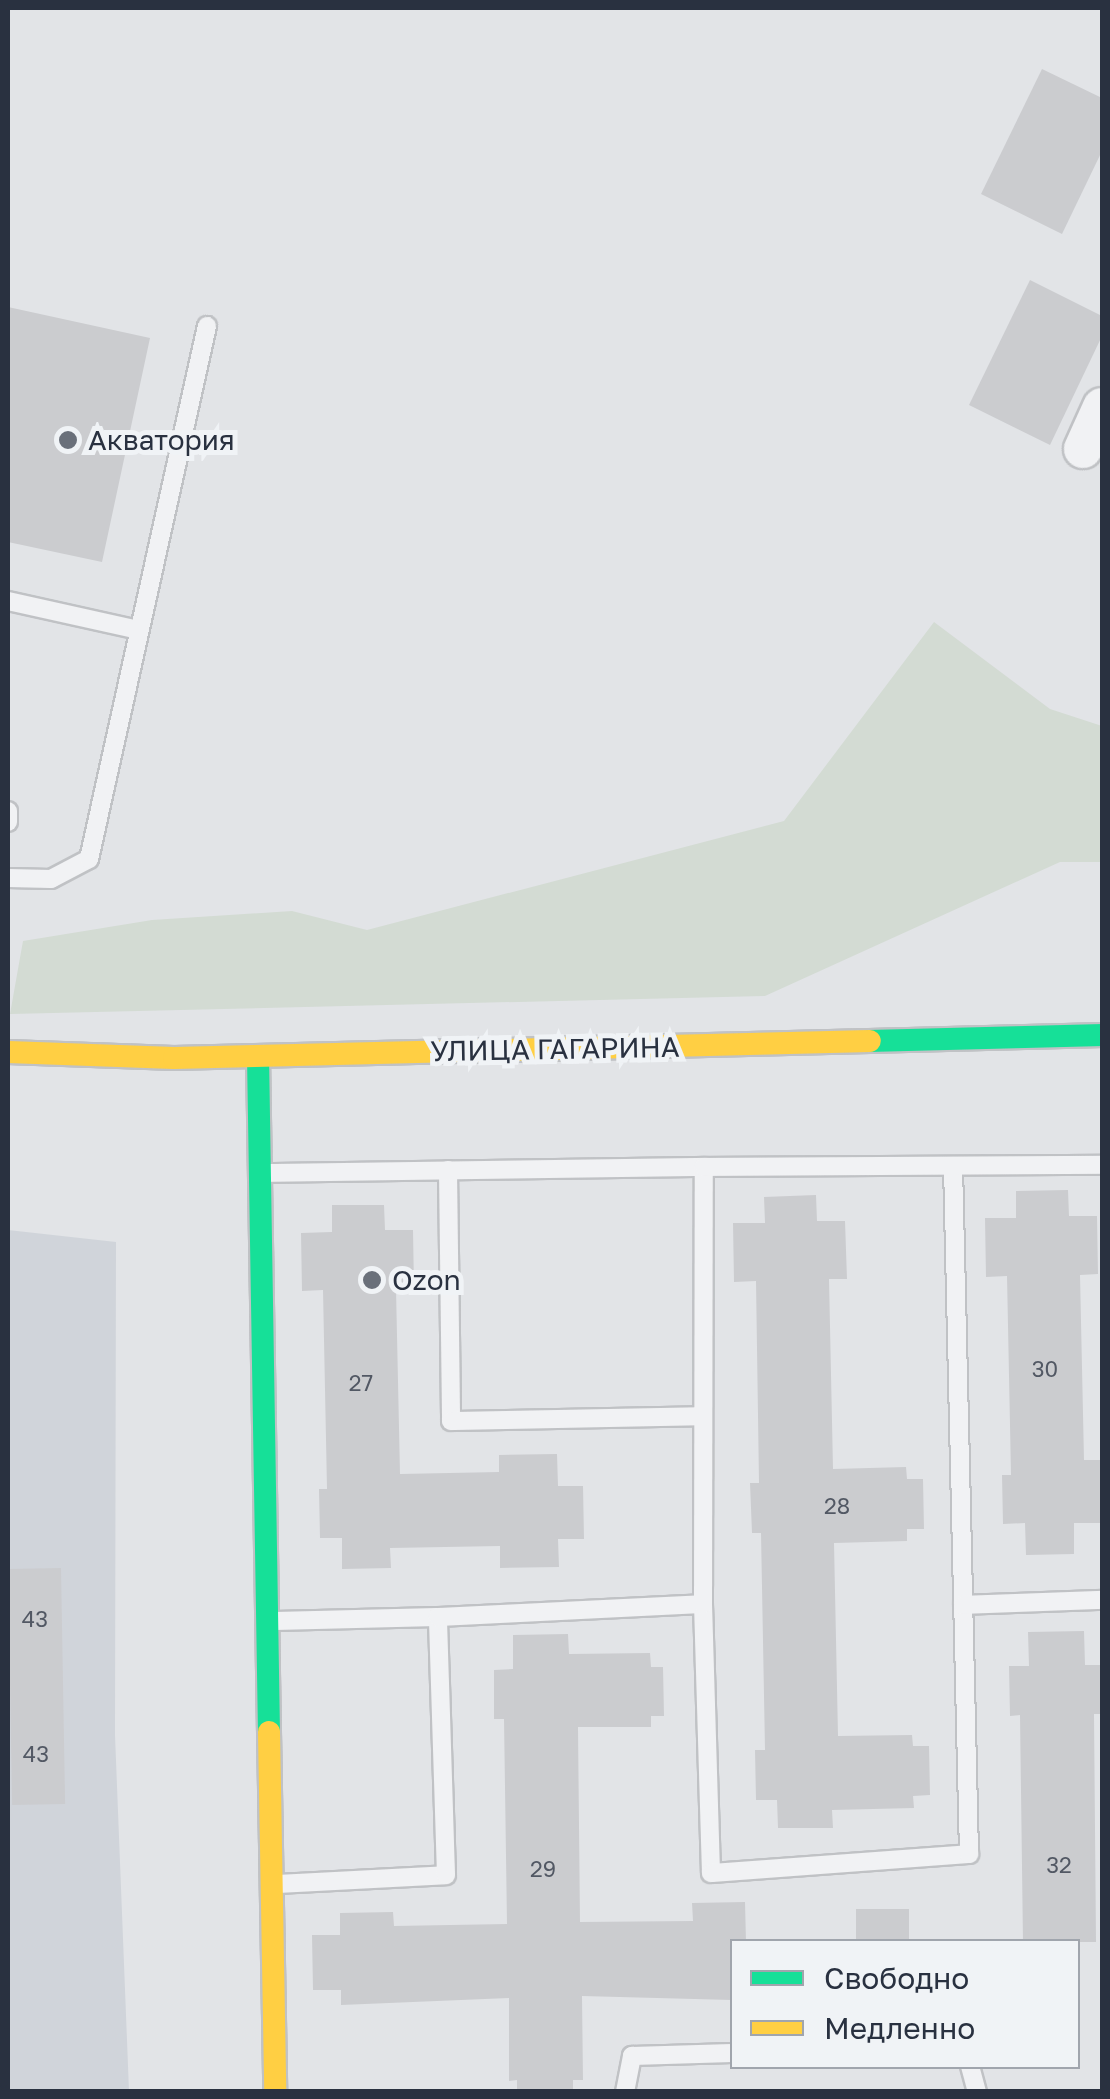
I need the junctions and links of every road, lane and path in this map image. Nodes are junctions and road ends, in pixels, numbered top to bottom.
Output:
1 (207, 326) dead end
2 (1102, 407) edge
3 (1083, 449) dead end
4 (8, 601) edge
5 (139, 630) junction
6 (8, 811) edge
7 (8, 822) edge
8 (8, 878) edge
9 (1102, 1035) edge
10 (8, 1052) edge
11 (258, 1056) junction
12 (1102, 1165) edge
13 (704, 1166) junction
14 (953, 1166) junction
15 (448, 1170) junction
16 (260, 1173) junction
17 (703, 1416) junction
18 (1102, 1600) edge
19 (703, 1604) junction
20 (963, 1604) junction
21 (438, 1617) junction
22 (267, 1621) junction
23 (272, 1885) junction
24 (730, 2053) edge
25 (275, 2092) edge
26 (626, 2092) edge

1 - 5 lane
2 - 3 street
4 - 5 lane
5 - 8 lane
6 - 7 lane
9 - 11 street, УЛИЦА ГАГАРИНА
10 - 11 street, УЛИЦА ГАГАРИНА
11 - 16 street
12 - 14 lane
13 - 14 lane
13 - 15 lane
13 - 17 lane
14 - 20 lane
15 - 16 lane
15 - 17 lane
16 - 22 street
17 - 19 lane
18 - 20 lane
19 - 20 lane
19 - 21 lane
21 - 22 lane
21 - 23 lane
22 - 23 street
23 - 25 street
24 - 26 lane

